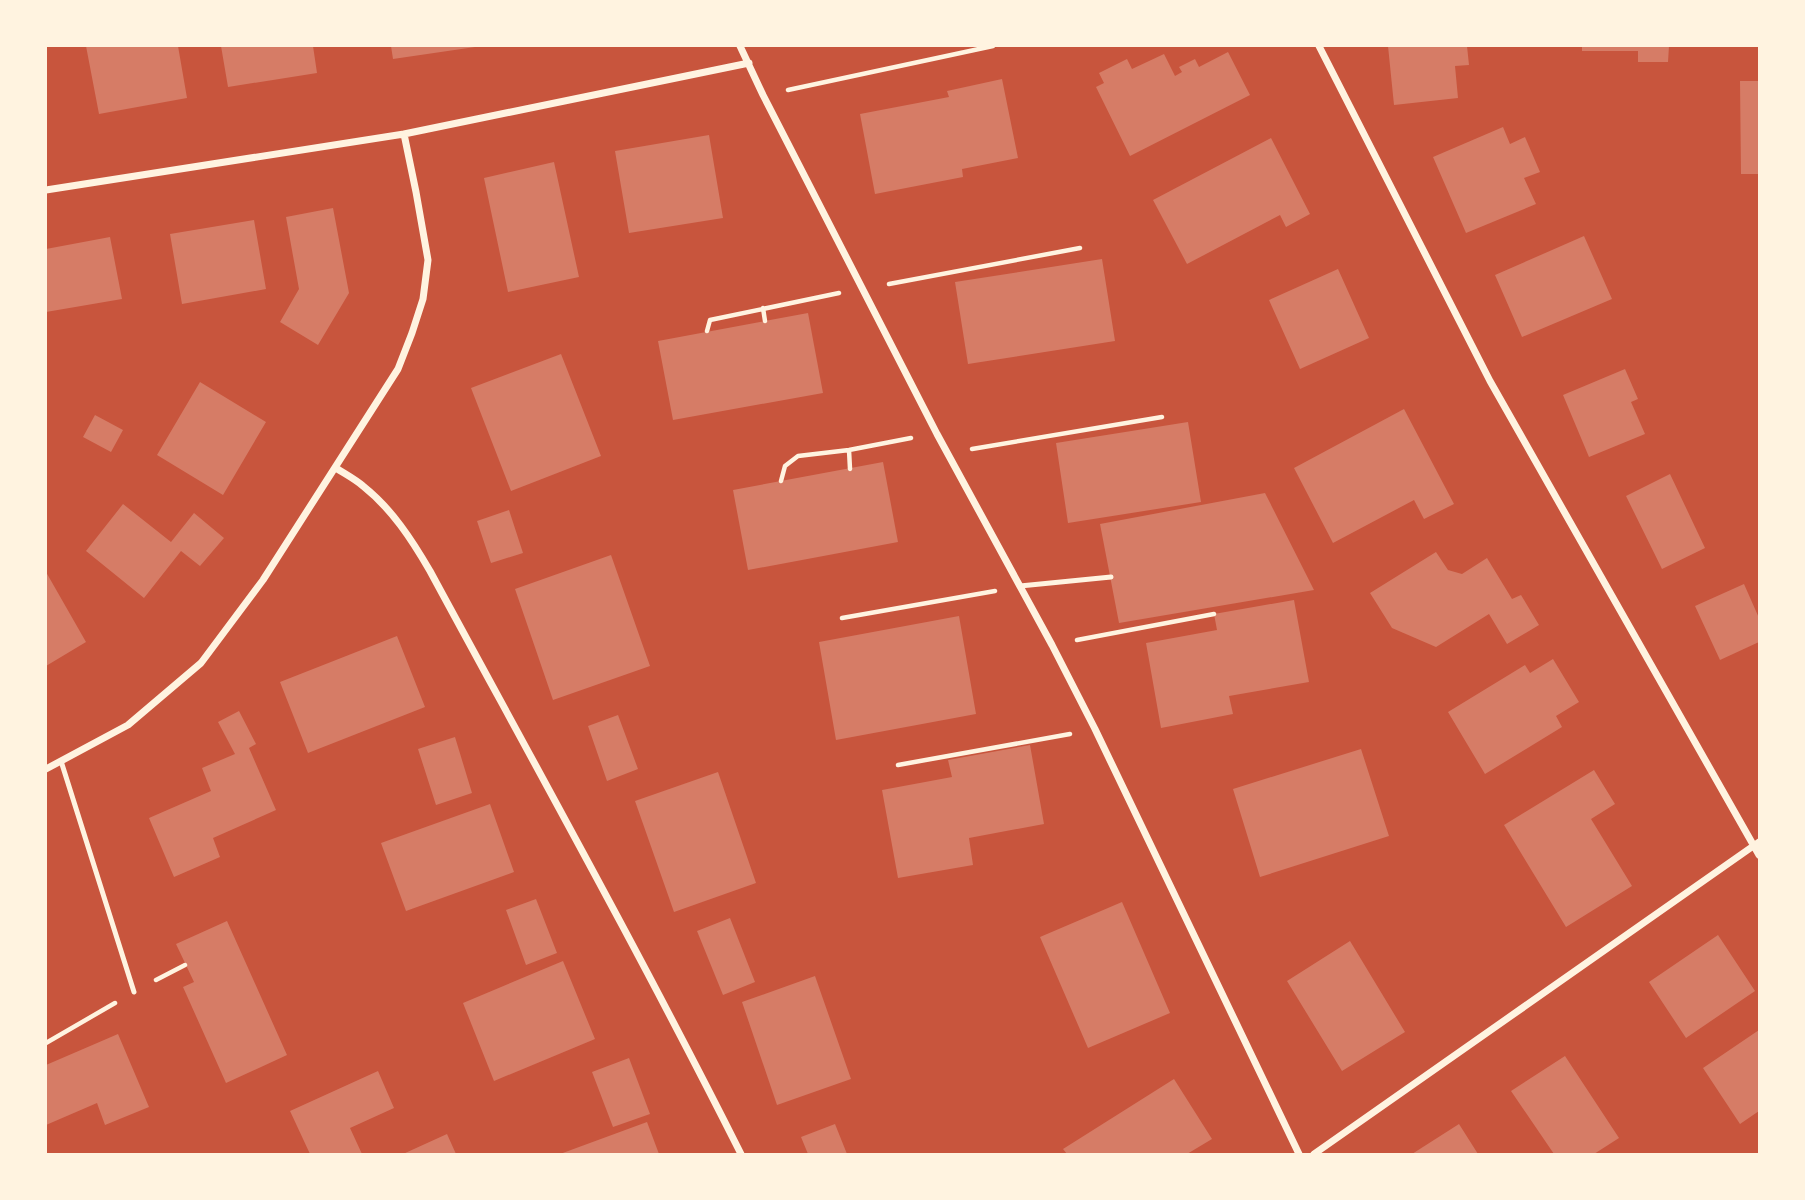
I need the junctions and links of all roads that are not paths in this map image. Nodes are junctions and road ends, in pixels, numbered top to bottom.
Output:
1 (740, 46) edge
2 (1319, 46) edge
3 (749, 63) junction
4 (404, 134) junction
5 (46, 190) edge
6 (336, 468) junction
7 (1111, 577) dead end
8 (1020, 586) junction
9 (61, 761) junction
10 (46, 769) edge
11 (1756, 844) edge
12 (1759, 855) edge
13 (134, 992) dead end
14 (741, 1154) edge
15 (1299, 1154) edge
16 (1314, 1154) edge

1 - 3 street
2 - 11 street
3 - 4 street
3 - 8 street
4 - 5 street
4 - 6 street
6 - 9 street
6 - 14 street
7 - 8 lane
8 - 15 street
9 - 10 street
9 - 13 lane
11 - 12 street
11 - 16 street

